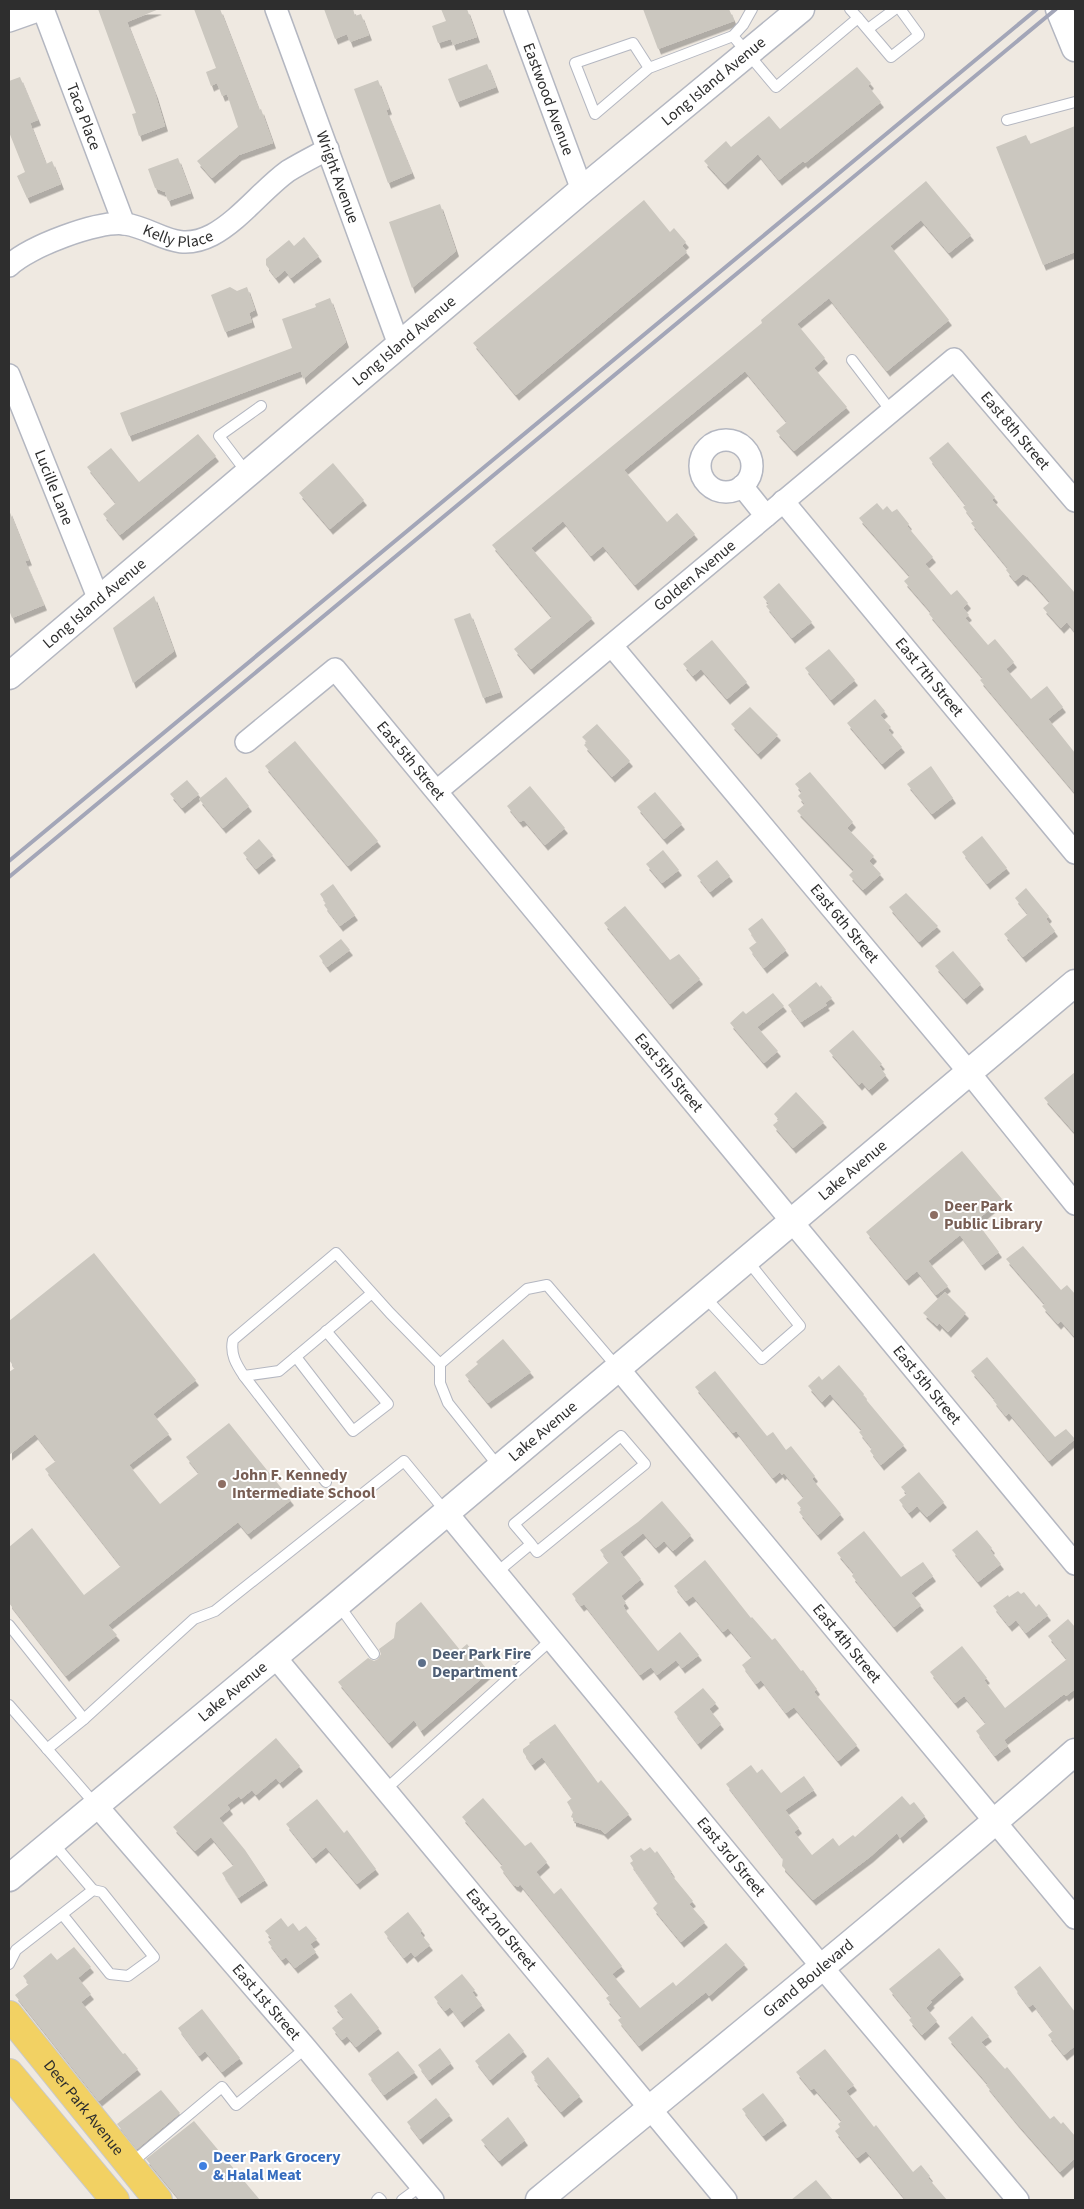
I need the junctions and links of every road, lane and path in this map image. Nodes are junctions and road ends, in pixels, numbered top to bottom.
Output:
1 (43, 9) edge
2 (276, 9) edge
3 (515, 9) edge
4 (752, 9) edge
5 (850, 9) edge
6 (895, 9) edge
7 (900, 9) edge
8 (1059, 9) edge
9 (791, 12) edge
10 (858, 18) junction
11 (9, 21) edge
12 (868, 29) junction
13 (740, 44) junction
14 (1075, 48) edge
15 (649, 68) junction
16 (1075, 102) edge
17 (1007, 120) dead end
18 (328, 148) junction
19 (582, 190) junction
20 (124, 224) junction
21 (9, 266) edge
22 (399, 346) junction
23 (954, 359) joint
24 (852, 360) dead end
25 (9, 375) edge
26 (261, 406) dead end
27 (891, 411) junction
28 (247, 474) junction
29 (742, 486) dead end
30 (783, 501) junction
31 (1075, 502) edge
32 (766, 516) junction
33 (99, 600) junction
34 (612, 646) junction
35 (9, 676) edge
36 (246, 742) dead end
37 (437, 792) junction
38 (1075, 853) edge
39 (1075, 982) edge
40 (968, 1072) junction
41 (1075, 1204) edge
42 (792, 1220) junction
43 (746, 1260) junction
44 (372, 1293) junction
45 (704, 1295) junction
46 (326, 1331) junction
47 (296, 1356) junction
48 (440, 1364) junction
49 (618, 1368) junction
50 (244, 1376) junction
51 (500, 1468) junction
52 (326, 1482) dead end
53 (447, 1513) junction
54 (530, 1544) junction
55 (1075, 1564) edge
56 (496, 1574) junction
57 (338, 1604) junction
58 (9, 1625) edge
59 (551, 1640) junction
60 (374, 1654) dead end
61 (275, 1657) junction
62 (9, 1705) edge
63 (84, 1719) junction
64 (47, 1749) junction
65 (1075, 1752) edge
66 (385, 1790) junction
67 (97, 1806) junction
68 (995, 1822) junction
69 (52, 1842) junction
70 (9, 1878) edge
71 (93, 1890) junction
72 (62, 1914) junction
73 (1075, 1918) edge
74 (9, 1964) edge
75 (822, 1968) junction
76 (9, 2015) edge
77 (306, 2048) junction
78 (9, 2073) edge
79 (650, 2108) junction
80 (130, 2164) junction
81 (427, 2193) edge
82 (115, 2200) edge
83 (158, 2200) edge
84 (377, 2200) edge
85 (381, 2200) edge
86 (402, 2200) edge
87 (538, 2200) edge
88 (726, 2200) edge
89 (1018, 2200) edge

1 - 11 street
1 - 20 street, Taca Place
2 - 18 street, Wright Avenue
3 - 19 street, Eastwood Avenue
4 - 13 lane
5 - 10 lane
6 - 12 lane
7 - 12 lane
8 - 14 street
9 - 13 street, Long Island Avenue
10 - 12 lane
10 - 13 lane
13 - 15 lane
13 - 19 street, Long Island Avenue
15 - 15 lane
16 - 17 lane
18 - 20 street, Kelly Place
18 - 22 street, Wright Avenue
19 - 22 street, Long Island Avenue
20 - 21 street, Kelly Place
22 - 28 street, Long Island Avenue
23 - 27 street, Golden Avenue
23 - 31 street, East 8th Street
24 - 27 lane
25 - 33 street, Lucille Lane
26 - 28 lane
27 - 30 street, Golden Avenue
28 - 33 street, Long Island Avenue
29 - 32 street
30 - 32 street, Golden Avenue
30 - 38 street, East 7th Street
32 - 34 street, Golden Avenue
33 - 35 street, Long Island Avenue
34 - 37 street, Golden Avenue
34 - 40 street, East 6th Street
36 - 37 street, East 5th Street
37 - 42 street, East 5th Street
39 - 40 street, Lake Avenue
40 - 41 street, East 6th Street
40 - 42 street, Lake Avenue
42 - 43 street, Lake Avenue
42 - 55 street, East 5th Street
43 - 45 street, Lake Avenue
43 - 45 lane
44 - 46 lane
44 - 48 lane
44 - 50 lane
45 - 49 street, Lake Avenue
46 - 47 lane
46 - 47 lane
47 - 50 lane
48 - 49 lane
48 - 51 lane
49 - 51 street, Lake Avenue
49 - 68 street, East 4th Street
50 - 52 lane
51 - 53 street, Lake Avenue
53 - 56 street, East 3rd Street
53 - 57 street, Lake Avenue
53 - 63 lane
54 - 54 lane
54 - 56 lane
56 - 59 street, East 3rd Street
57 - 60 lane
57 - 61 street, Lake Avenue
58 - 63 lane
59 - 66 lane
59 - 75 street, East 3rd Street
61 - 66 street, East 2nd Street
61 - 67 street, Lake Avenue
62 - 64 lane
63 - 64 lane
64 - 67 lane
65 - 68 street, Grand Boulevard
66 - 79 street, East 2nd Street
67 - 69 street, Lake Avenue
67 - 77 street, East 1st Street
68 - 73 street, East 4th Street
68 - 75 street, Grand Boulevard
69 - 70 street, Lake Avenue
69 - 71 lane
71 - 72 lane
71 - 72 lane
72 - 74 lane
75 - 79 street, Grand Boulevard
75 - 89 street, East 3rd Street
76 - 80 main road, Deer Park Avenue
77 - 80 lane
77 - 81 street, East 1st Street
78 - 82 main road, Deer Park Avenue
79 - 87 street, Grand Boulevard
79 - 88 street, East 2nd Street
80 - 83 main road, Deer Park Avenue
81 - 86 lane
84 - 85 lane

